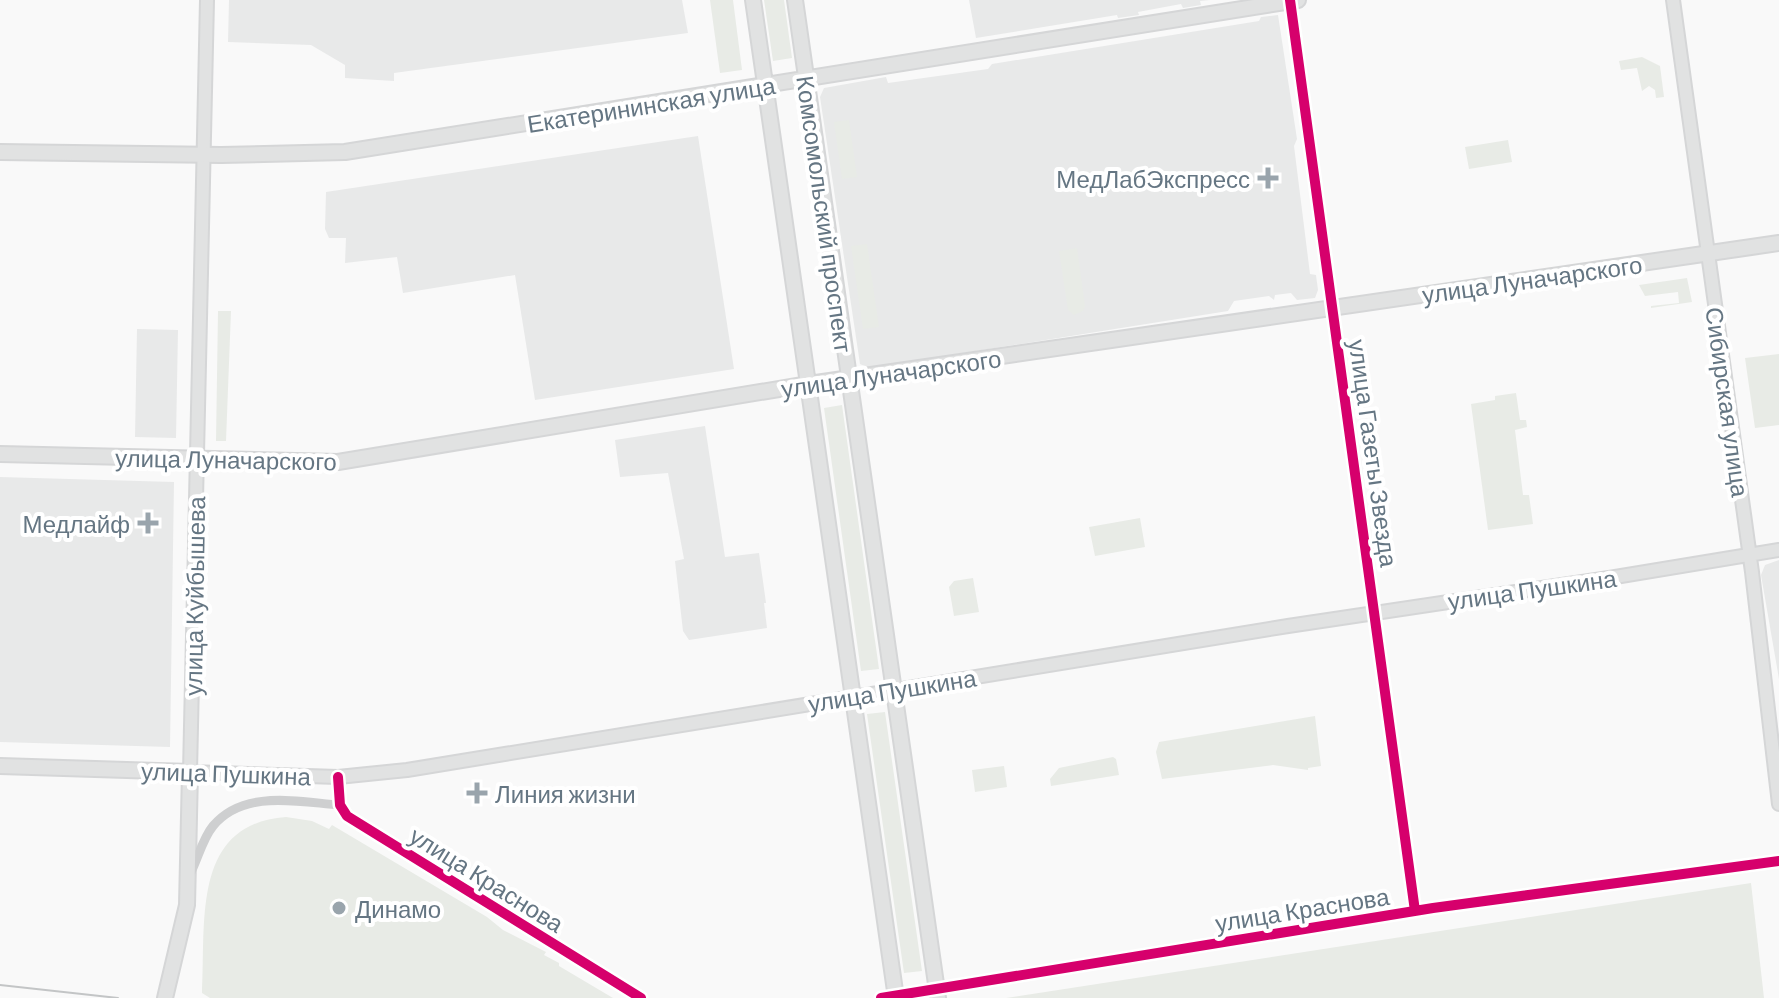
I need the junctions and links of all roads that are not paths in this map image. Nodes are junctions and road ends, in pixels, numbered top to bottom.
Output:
1 (207, 0) edge
2 (753, 0) edge
3 (795, 0) edge
4 (1293, 0) edge
5 (1673, 0) edge
6 (806, 79) junction
7 (766, 86) junction
8 (0, 152) edge
9 (203, 154) junction
10 (1779, 243) edge
11 (1707, 254) junction
12 (1333, 308) junction
13 (848, 379) junction
14 (809, 384) junction
15 (0, 454) edge
16 (197, 460) junction
17 (1779, 550) edge
18 (1748, 555) junction
19 (1375, 612) junction
20 (893, 690) junction
21 (852, 696) junction
22 (0, 766) edge
23 (190, 772) junction
24 (338, 777) junction
25 (1779, 804) edge
26 (340, 805) junction
27 (1779, 861) edge
28 (188, 879) junction
29 (1415, 911) junction
30 (937, 993) edge
31 (891, 997) edge
32 (165, 998) edge
33 (641, 998) edge

1 - 9 main road, улица Куйбышева
2 - 7 main road, Комсомольский проспект
3 - 6 main road, Комсомольский проспект
4 - 6 main road, Екатерининская улица
4 - 12 street, улица Газеты Звезда
5 - 11 main road, Сибирская улица
6 - 7 main road, Екатерининская улица
6 - 13 main road, Комсомольский проспект
7 - 9 main road, Екатерининская улица
7 - 14 main road, Комсомольский проспект
8 - 9 main road, Екатерининская улица
9 - 16 main road, улица Куйбышева
10 - 11 main road, улица Луначарского
11 - 12 main road, улица Луначарского
11 - 18 main road, Сибирская улица
12 - 13 main road, улица Луначарского
12 - 19 street, улица Газеты Звезда
13 - 14 main road, улица Луначарского
13 - 20 main road, Комсомольский проспект
14 - 16 main road, улица Луначарского
14 - 21 main road, Комсомольский проспект
15 - 16 main road, улица Луначарского
16 - 23 main road, улица Куйбышева
17 - 18 main road, улица Пушкина
18 - 19 main road, улица Пушкина
18 - 25 main road, Сибирская улица
19 - 20 main road, улица Пушкина
19 - 29 street, улица Газеты Звезда
20 - 21 main road, улица Пушкина
20 - 30 main road, Комсомольский проспект
21 - 24 main road, улица Пушкина
21 - 31 main road, Комсомольский проспект
22 - 23 main road, улица Пушкина
23 - 24 main road, улица Пушкина
23 - 28 main road, улица Куйбышева
24 - 26 street
26 - 28 street
26 - 33 street, улица Краснова
27 - 29 street, улица Краснова
28 - 32 main road, улица Куйбышева
29 - 30 street, улица Краснова
30 - 31 street, улица Краснова

